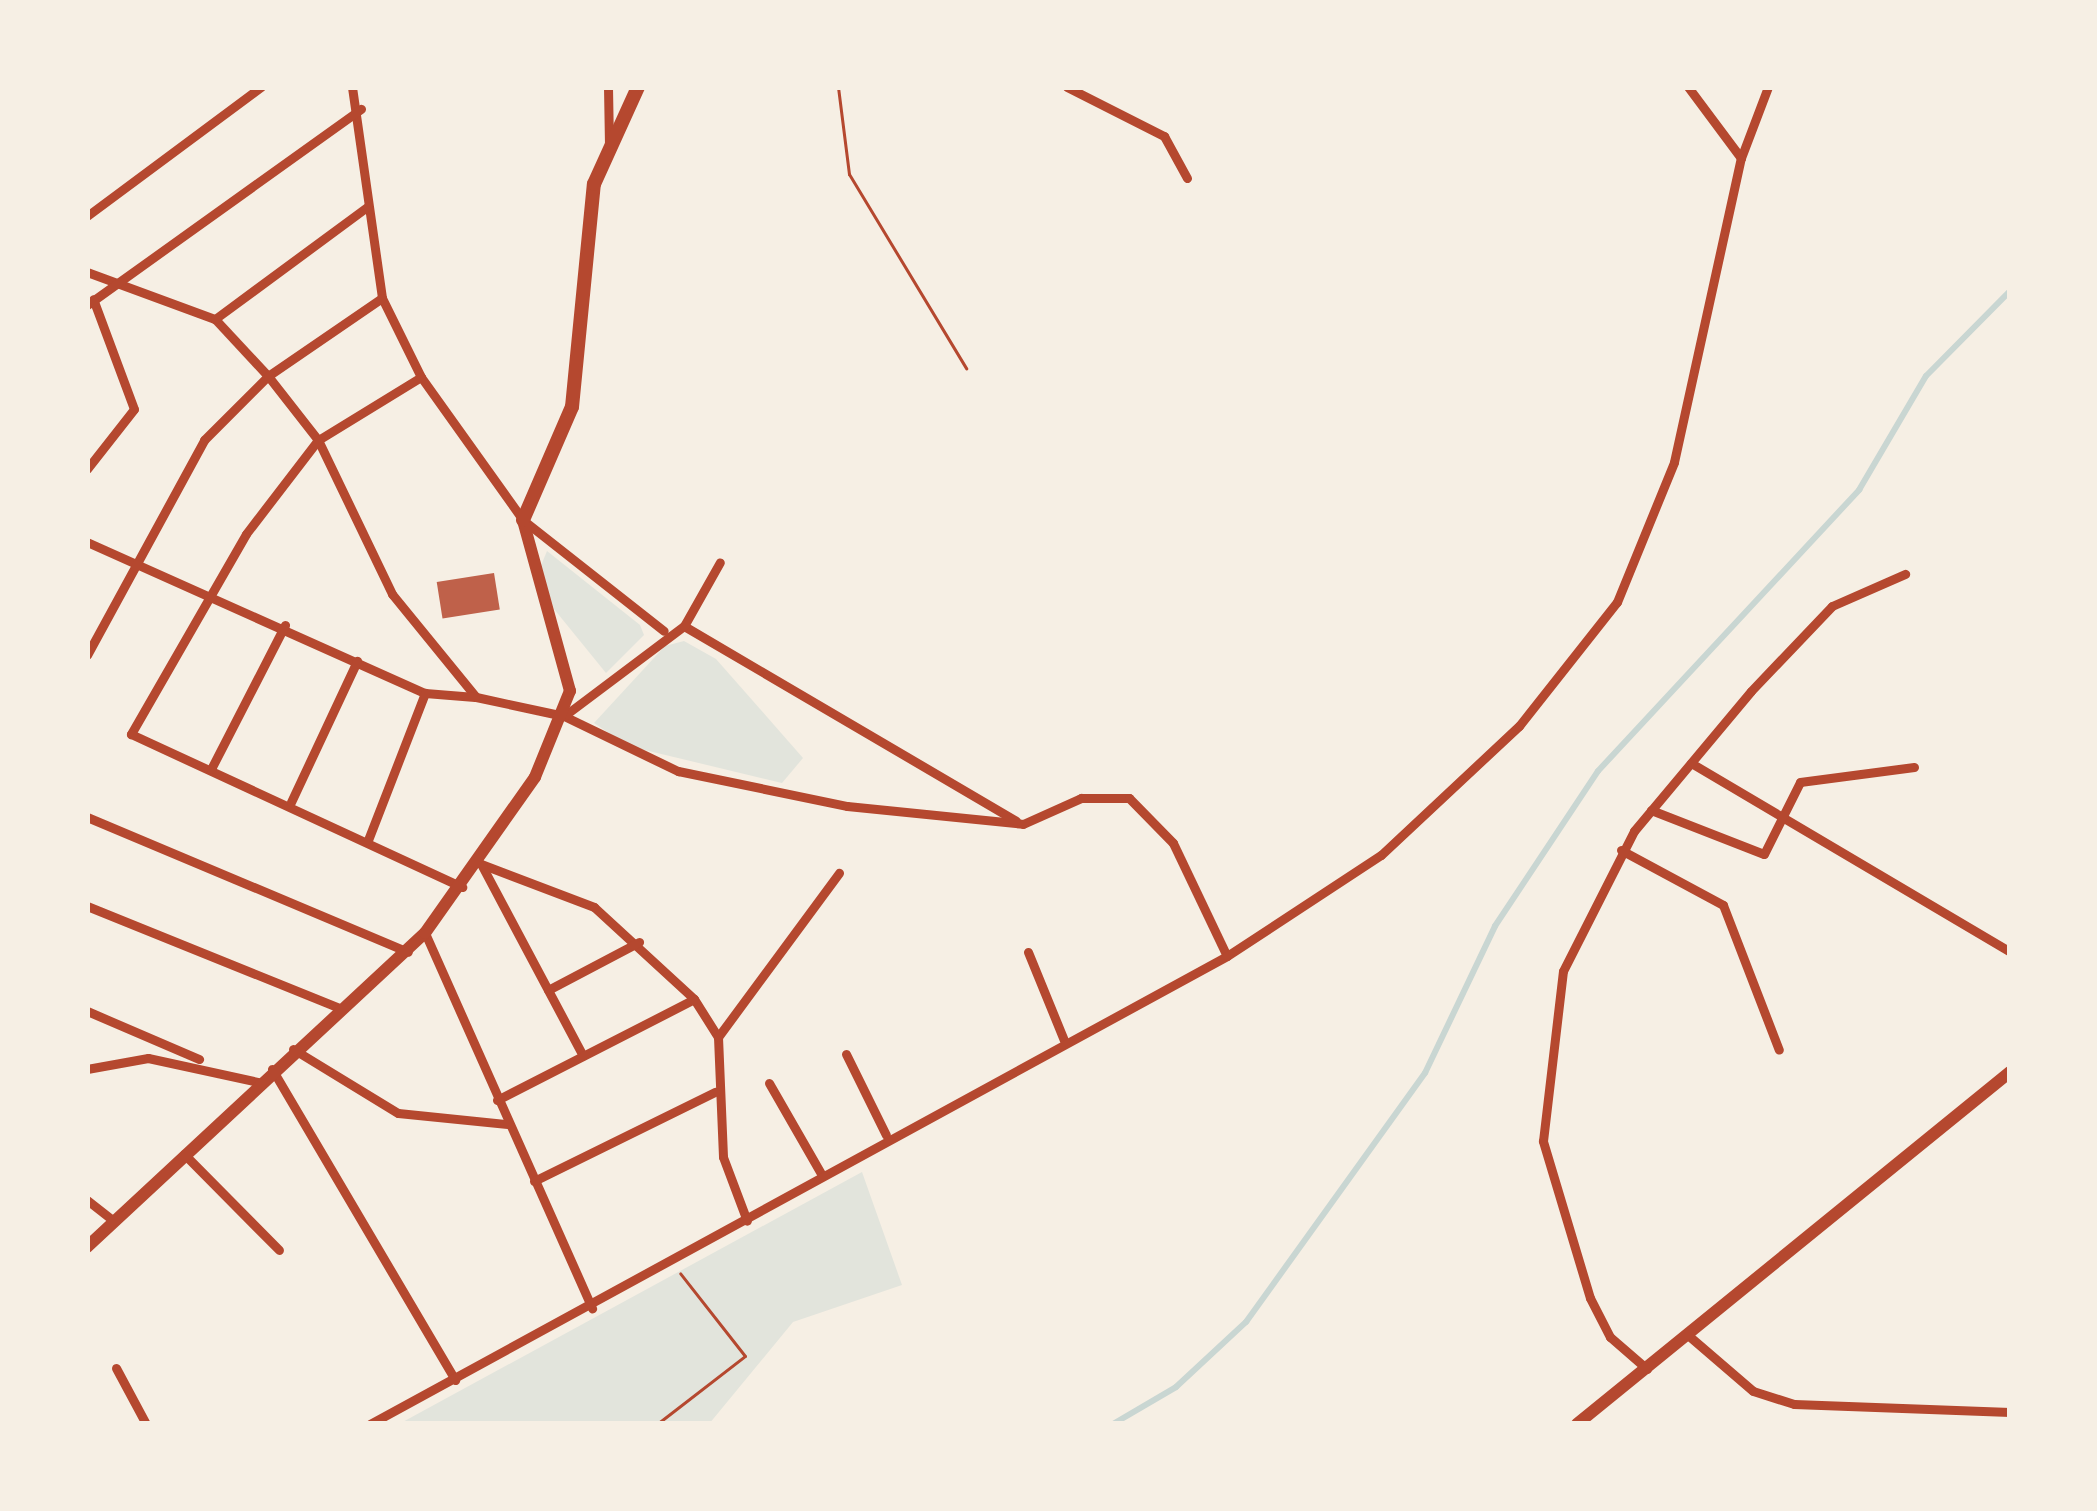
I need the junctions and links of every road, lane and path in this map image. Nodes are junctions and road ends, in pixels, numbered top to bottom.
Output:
1 (261, 87) edge
2 (352, 87) edge
3 (608, 87) edge
4 (638, 87) edge
5 (838, 87) edge
6 (1066, 87) edge
7 (1688, 87) edge
8 (1768, 87) edge
9 (361, 109) junction
10 (609, 144) junction
11 (1741, 158) junction
12 (1187, 178) dead end
13 (368, 206) junction
14 (87, 216) edge
15 (87, 272) edge
16 (118, 280) junction
17 (382, 298) junction
18 (90, 302) edge
19 (215, 319) junction
20 (966, 368) dead end
21 (268, 376) junction
22 (421, 377) junction
23 (318, 440) junction
24 (87, 469) edge
25 (523, 520) junction
26 (87, 542) edge
27 (137, 562) junction
28 (720, 562) dead end
29 (1905, 574) dead end
30 (212, 593) junction
31 (285, 626) junction
32 (685, 626) junction
33 (664, 631) junction
34 (87, 655) edge
35 (357, 661) junction
36 (424, 693) junction
37 (476, 697) junction
38 (564, 716) junction
39 (1691, 763) junction
40 (1914, 767) dead end
41 (212, 769) junction
42 (291, 802) junction
43 (1651, 810) junction
44 (87, 817) edge
45 (1780, 817) junction
46 (1023, 824) junction
47 (368, 840) junction
48 (1621, 850) junction
49 (482, 864) junction
50 (838, 873) dead end
51 (462, 887) junction
52 (87, 906) edge
53 (425, 933) junction
54 (639, 942) junction
55 (408, 952) junction
56 (1028, 952) dead end
57 (2010, 952) edge
58 (1227, 956) junction
59 (548, 990) junction
60 (694, 999) junction
61 (339, 1008) junction
62 (87, 1011) edge
63 (718, 1037) junction
64 (1064, 1040) junction
65 (292, 1048) junction
66 (1779, 1050) dead end
67 (846, 1054) dead end
68 (583, 1056) junction
69 (210, 1063) junction
70 (87, 1069) edge
71 (272, 1069) junction
72 (2010, 1072) edge
73 (259, 1082) junction
74 (769, 1083) dead end
75 (715, 1092) junction
76 (497, 1100) junction
77 (508, 1124) junction
78 (886, 1135) junction
79 (184, 1154) junction
80 (822, 1175) junction
81 (534, 1181) junction
82 (87, 1200) edge
83 (115, 1221) junction
84 (747, 1221) junction
85 (87, 1247) edge
86 (279, 1250) dead end
87 (673, 1266) junction
88 (592, 1308) junction
89 (1689, 1336) junction
90 (116, 1368) dead end
91 (1647, 1369) junction
92 (455, 1380) junction
93 (2010, 1412) edge
94 (146, 1424) edge
95 (370, 1424) edge
96 (658, 1424) edge
97 (1577, 1424) edge

1 - 14 street
2 - 9 street
3 - 10 street
4 - 10 main road
5 - 20 path
6 - 12 street
7 - 11 street
8 - 11 street
9 - 13 street
9 - 16 street
10 - 25 main road
11 - 58 street
13 - 17 street
13 - 19 street
15 - 16 street
16 - 18 street
16 - 19 street
17 - 21 street
17 - 22 street
18 - 24 street
19 - 21 street
21 - 23 street
21 - 27 street
22 - 23 street
22 - 25 street
23 - 30 street
23 - 37 street
25 - 33 street
25 - 38 street
26 - 27 street
27 - 30 street
27 - 34 street
28 - 32 street
29 - 39 street
30 - 31 street
30 - 41 street
31 - 35 street
31 - 41 street
32 - 33 street
32 - 46 street
33 - 38 street
35 - 36 street
35 - 42 street
36 - 37 street
36 - 47 street
37 - 38 street
38 - 46 street
38 - 49 street
39 - 43 street
39 - 45 street
40 - 45 street
41 - 42 street
42 - 47 street
43 - 45 street
43 - 48 street
44 - 55 street
45 - 57 street
46 - 58 street
47 - 51 street
48 - 66 street
48 - 91 street
49 - 51 street
49 - 54 street
49 - 59 street
50 - 63 street
51 - 53 street
52 - 61 street
53 - 55 street
53 - 76 street
54 - 59 street
54 - 60 street
55 - 61 street
56 - 64 street
58 - 64 street
59 - 68 street
60 - 63 street
60 - 68 street
61 - 65 street
62 - 69 street
63 - 75 street
64 - 78 street
65 - 71 street
65 - 77 street
67 - 78 street
68 - 76 street
69 - 70 street
69 - 73 street
71 - 73 street
71 - 92 street
72 - 89 street
73 - 79 street
74 - 80 street
75 - 81 street
75 - 84 street
76 - 77 street
77 - 81 street
78 - 80 street
79 - 83 street
79 - 86 street
80 - 84 street
81 - 88 street
82 - 83 street
83 - 85 street
84 - 87 street
87 - 88 street
87 - 96 path
88 - 92 street
89 - 91 street
89 - 93 street
90 - 94 street
91 - 97 street
92 - 95 street

